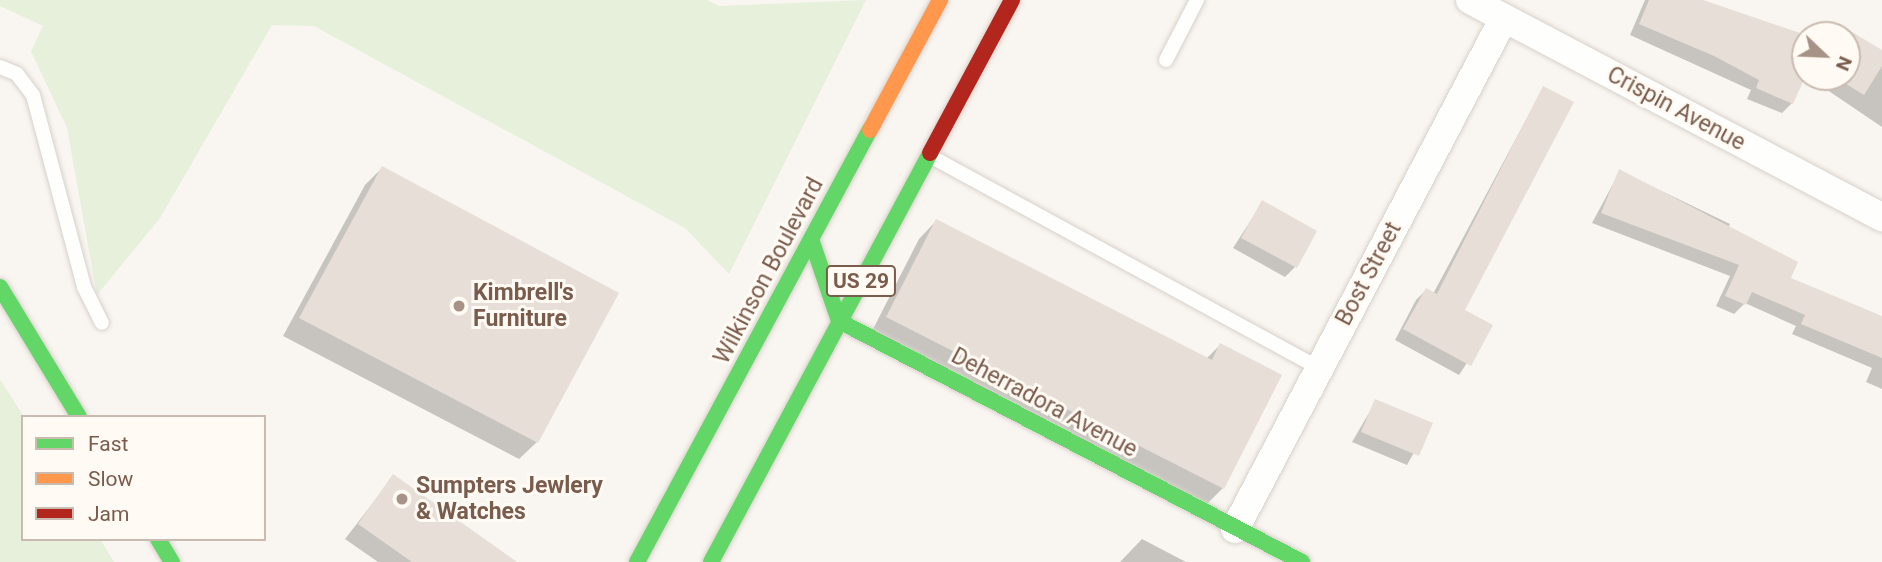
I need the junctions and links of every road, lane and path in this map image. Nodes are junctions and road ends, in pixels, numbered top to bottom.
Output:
1 (940, 0) edge
2 (1012, 0) edge
3 (1197, 0) edge
4 (1470, 0) edge
5 (1504, 18) junction
6 (1166, 60) dead end
7 (0, 67) edge
8 (928, 155) junction
9 (1882, 217) edge
10 (812, 242) junction
11 (0, 287) edge
12 (839, 321) junction
13 (102, 323) dead end
14 (1320, 368) junction
15 (78, 415) edge
16 (1235, 529) junction
17 (159, 541) edge
18 (172, 562) edge
19 (637, 562) edge
20 (711, 562) edge
21 (1302, 562) edge

1 - 10 main road, Wilkinson Boulevard / US 29
2 - 8 main road, US 29
3 - 6 lane
4 - 5 street, Crispin Avenue
5 - 9 street, Crispin Avenue
5 - 14 street, Bost Street
7 - 13 lane
8 - 12 main road, US 29
8 - 14 lane
10 - 12 main road
10 - 19 main road, Wilkinson Boulevard / US 29
11 - 15 main road
12 - 16 main road, Deherradora Avenue
12 - 20 main road, US 29
14 - 16 street, Bost Street
16 - 21 main road, Deherradora Avenue
17 - 18 main road

